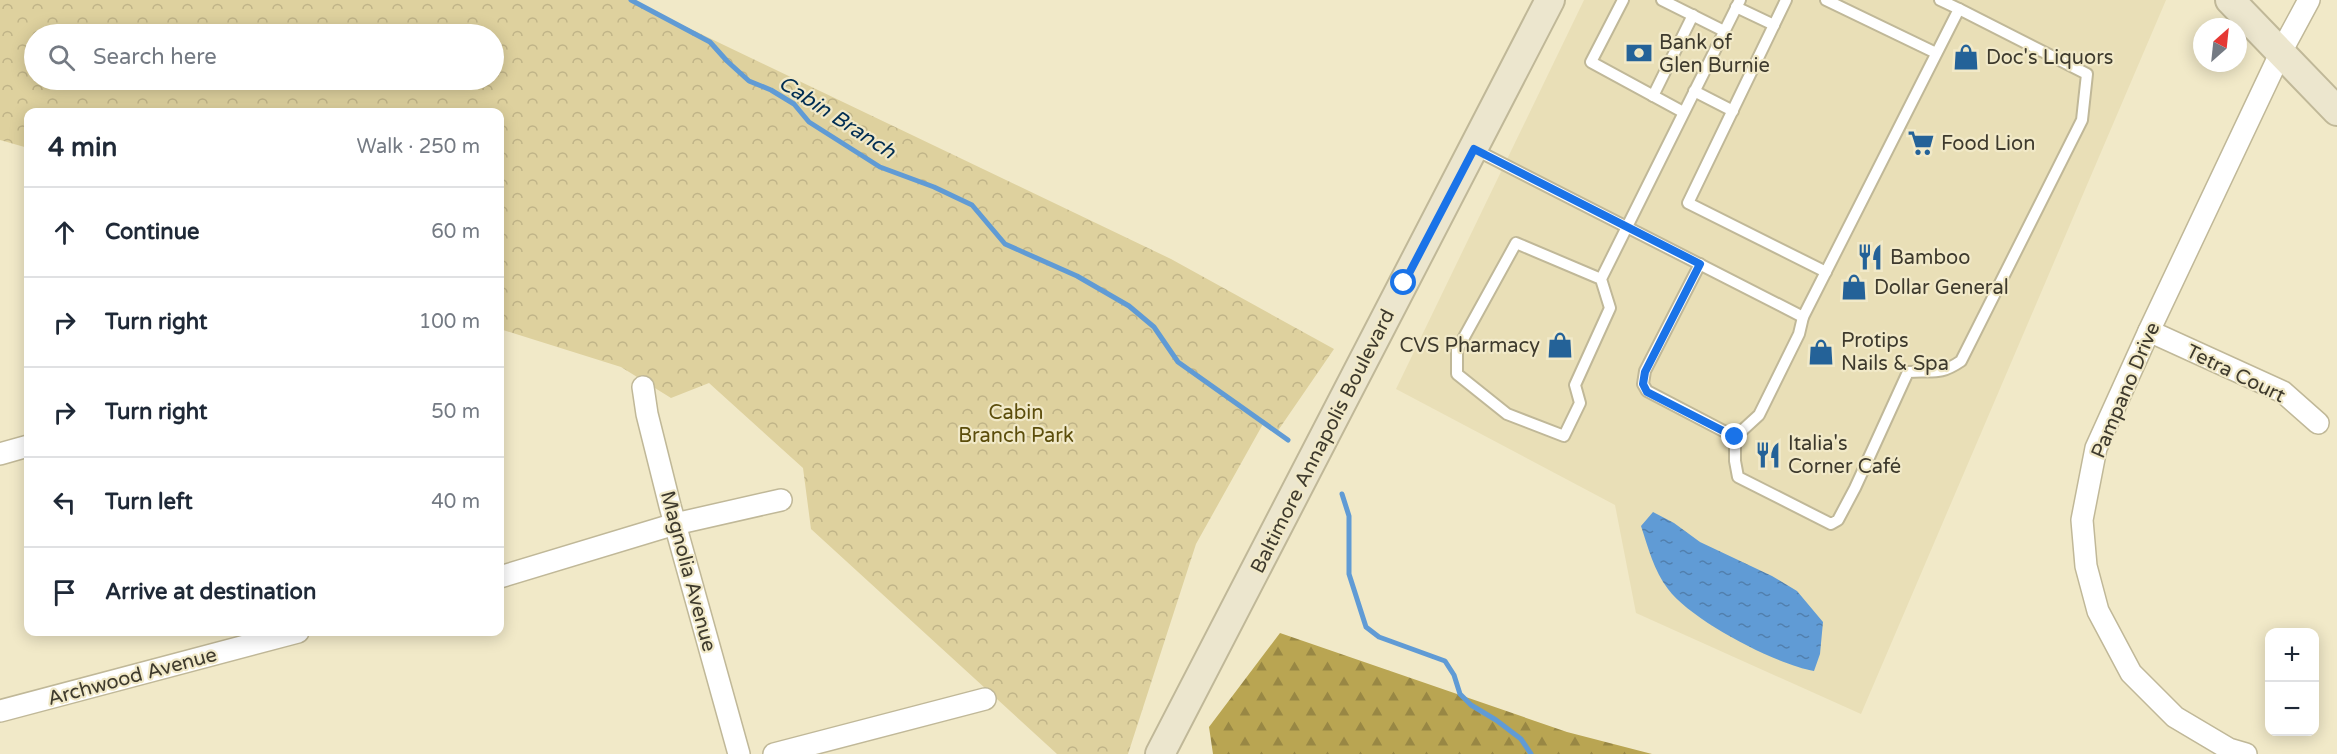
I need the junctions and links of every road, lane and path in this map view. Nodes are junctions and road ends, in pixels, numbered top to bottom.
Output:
1 (1550, 0) edge
2 (1623, 0) edge
3 (1662, 0) edge
4 (1786, 0) edge
5 (1826, 0) edge
6 (1940, 0) edge
7 (2230, 0) edge
8 (2309, 0) edge
9 (1738, 4) edge
10 (1959, 9) junction
11 (1693, 15) junction
12 (1774, 26) junction
13 (1724, 31) junction
14 (2281, 52) junction
15 (1936, 53) junction
16 (1694, 92) junction
17 (1653, 96) junction
18 (1733, 111) junction
19 (2337, 111) edge
20 (1683, 112) junction
21 (1474, 149) junction
22 (1626, 226) junction
23 (1700, 264) junction
24 (1826, 272) junction
25 (1601, 279) junction
26 (1803, 317) junction
27 (2149, 331) junction
28 (643, 387) dead end
29 (2318, 423) dead end
30 (1735, 437) junction
31 (24, 447) edge
32 (0, 454) edge
33 (781, 500) dead end
34 (675, 524) junction
35 (504, 576) edge
36 (283, 636) edge
37 (985, 699) dead end
38 (0, 711) edge
39 (739, 754) edge
40 (774, 754) edge
41 (1160, 754) edge
42 (2246, 754) edge

1 - 21 main road, Baltimore Annapolis Boulevard
2 - 17 lane
3 - 11 lane
4 - 12 lane
5 - 15 lane
6 - 10 lane
7 - 14 main road
8 - 14 street, Pampano Drive
9 - 12 lane
9 - 13 lane
10 - 15 lane
10 - 30 lane
11 - 13 lane
11 - 17 lane
12 - 18 lane
13 - 16 lane
14 - 19 main road
14 - 27 street, Pampano Drive
15 - 24 lane
16 - 18 lane
16 - 20 lane
17 - 20 lane
18 - 24 lane
20 - 22 lane
21 - 22 lane
21 - 41 main road, Baltimore Annapolis Boulevard
22 - 23 lane
22 - 25 lane
23 - 26 lane
23 - 30 lane
24 - 26 lane
25 - 25 lane
26 - 30 lane
27 - 29 street, Tetra Court
27 - 42 street, Pampano Drive
28 - 34 street, Magnolia Avenue
31 - 32 street
33 - 34 street
34 - 35 street
34 - 39 street, Magnolia Avenue
36 - 38 street, Archwood Avenue
37 - 40 street

